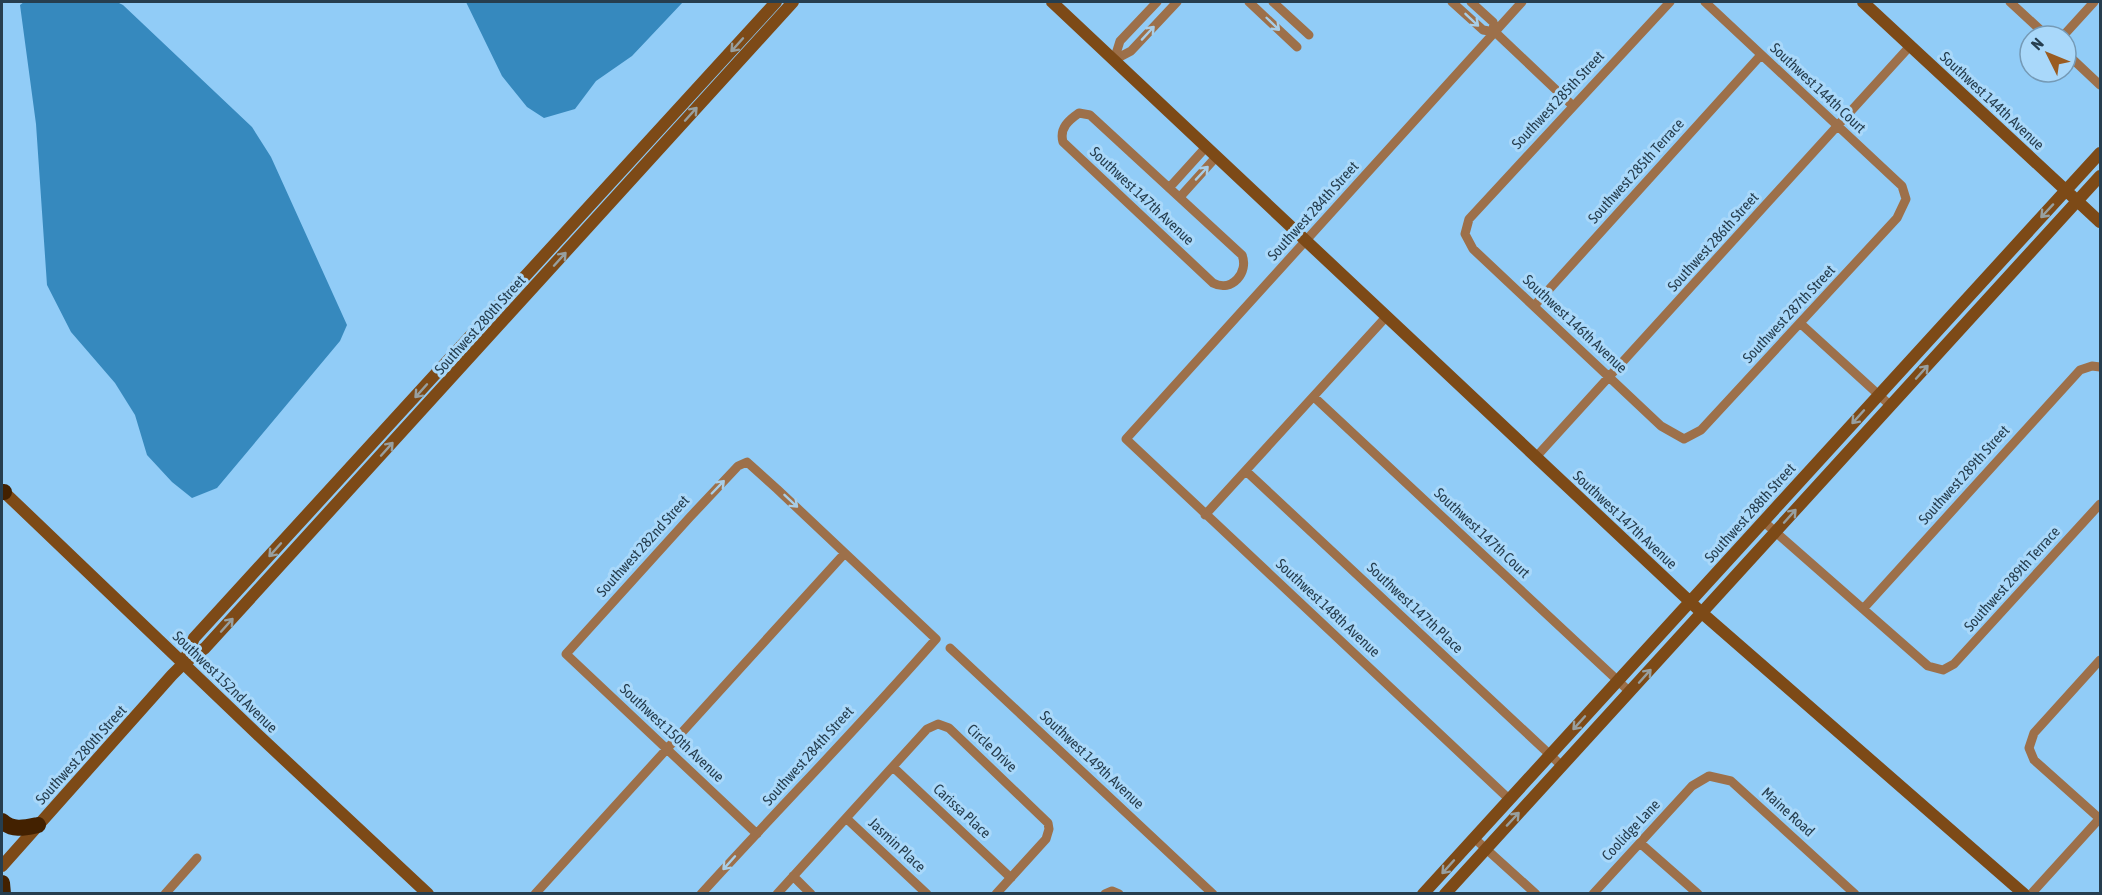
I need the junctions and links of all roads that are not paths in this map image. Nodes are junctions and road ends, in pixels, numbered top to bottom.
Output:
1 (776, 2) edge
2 (793, 2) edge
3 (1052, 2) edge
4 (1157, 2) edge
5 (1177, 2) edge
6 (1249, 2) edge
7 (1273, 2) edge
8 (1452, 2) edge
9 (1471, 2) edge
10 (1522, 2) edge
11 (1670, 2) edge
12 (1705, 2) edge
13 (1863, 2) edge
14 (2010, 2) edge
15 (2094, 2) edge
16 (2034, 24) edge
17 (2074, 24) edge
18 (1495, 32) junction
19 (1309, 35) dead end
20 (1911, 45) junction
21 (1297, 47) dead end
22 (1761, 55) junction
23 (1114, 60) junction
24 (2078, 64) edge
25 (2100, 85) edge
26 (1572, 105) junction
27 (1838, 127) junction
28 (658, 131) junction
29 (668, 140) junction
30 (1207, 146) junction
31 (2100, 153) edge
32 (1217, 156) junction
33 (2100, 176) edge
34 (1169, 188) junction
35 (2066, 191) junction
36 (602, 193) junction
37 (1180, 197) junction
38 (1906, 199) joint
39 (613, 201) junction
40 (2077, 202) junction
41 (1469, 219) joint
42 (2100, 222) edge
43 (1306, 241) junction
44 (533, 268) junction
45 (544, 277) junction
46 (1534, 306) junction
47 (1386, 317) junction
48 (1801, 324) junction
49 (455, 353) junction
50 (466, 362) junction
51 (2096, 366) edge
52 (1610, 377) junction
53 (1879, 394) junction
54 (1314, 397) junction
55 (1891, 406) junction
56 (1126, 439) joint
57 (1684, 439) joint
58 (1536, 457) junction
59 (357, 461) junction
60 (368, 470) junction
61 (1246, 471) junction
62 (2, 491) edge
63 (2100, 504) edge
64 (1205, 515) junction
65 (1763, 522) junction
66 (297, 526) junction
67 (1775, 533) junction
68 (308, 536) junction
69 (845, 553) junction
70 (244, 585) junction
71 (255, 594) junction
72 (1689, 602) junction
73 (1863, 609) junction
74 (1702, 613) junction
75 (950, 648) dead end
76 (566, 654) joint
77 (2100, 660) edge
78 (184, 663) junction
79 (1618, 680) junction
80 (1630, 692) junction
81 (667, 749) junction
82 (1550, 754) junction
83 (1562, 766) junction
84 (893, 767) junction
85 (1692, 786) joint
86 (1509, 799) junction
87 (846, 818) junction
88 (2100, 818) edge
89 (2, 821) edge
90 (38, 825) junction
91 (757, 834) junction
92 (1474, 838) junction
93 (1640, 843) junction
94 (1486, 849) junction
95 (197, 858) dead end
96 (2, 866) edge
97 (793, 876) junction
98 (1011, 878) junction
99 (2, 883) edge
100 (3, 894) edge
101 (165, 894) edge
102 (428, 894) edge
103 (535, 894) edge
104 (701, 894) edge
105 (777, 894) edge
106 (812, 894) edge
107 (927, 894) edge
108 (996, 894) edge
109 (1105, 894) edge
110 (1119, 894) edge
111 (1213, 894) edge
112 (1423, 894) edge
113 (1445, 894) edge
114 (1536, 894) edge
115 (1593, 894) edge
116 (1698, 894) edge
117 (1855, 894) edge
118 (2024, 894) edge
119 (2031, 894) edge

1 -> 28 street, Southwest 280th Street
29 -> 2 street, Southwest 280th Street
3 - 23 street, Southwest 147th Avenue
4 - 23 street
23 -> 5 street
6 -> 21 street
7 - 19 street
8 -> 18 street
9 - 18 street
10 - 18 street, Southwest 284th Street
11 - 26 street, Southwest 285th Street
12 - 22 street, Southwest 144th Court
13 - 20 street, Southwest 144th Avenue
14 - 16 street
15 - 17 street
18 - 26 street
18 - 43 street, Southwest 284th Street
20 - 27 street, Southwest 286th Street
20 - 35 street, Southwest 144th Avenue
22 - 27 street, Southwest 144th Court
22 - 46 street, Southwest 285th Terrace
23 - 30 street, Southwest 147th Avenue
24 - 25 street
26 - 41 street, Southwest 285th Street
27 - 38 street, Southwest 144th Court
27 - 52 street, Southwest 286th Street
28 - 29 street
28 - 36 street, Southwest 280th Street
29 - 39 street, Southwest 280th Street
30 - 32 street, Southwest 147th Avenue
30 - 34 street, Southwest 147th Avenue
31 - 35 street, Southwest 288th Street
37 -> 32 street, Southwest 147th Avenue
32 - 43 street, Southwest 147th Avenue
33 - 40 street, Southwest 288th Street
34 - 37 street, Southwest 147th Avenue
34 - 37 street, Southwest 147th Avenue
35 - 40 street, Southwest 144th Avenue
35 -> 53 street, Southwest 288th Street
36 - 39 street
36 - 44 street, Southwest 280th Street
38 - 48 street, Southwest 287th Street
45 -> 39 street, Southwest 280th Street
40 - 42 street, Southwest 144th Avenue
55 -> 40 street, Southwest 288th Street
41 - 46 street, Southwest 146th Avenue
43 - 47 street, Southwest 147th Avenue
43 - 56 street, Southwest 284th Street
44 - 45 street
44 - 49 street, Southwest 280th Street
45 - 50 street, Southwest 280th Street
46 - 52 street, Southwest 146th Avenue
47 - 54 street
47 - 58 street, Southwest 147th Avenue
48 - 53 street
48 - 57 street, Southwest 287th Street
49 - 50 street
49 -> 59 street, Southwest 280th Street
60 -> 50 street, Southwest 280th Street
51 - 73 street, Southwest 289th Street
52 - 57 street, Southwest 146th Avenue
52 - 58 street, Southwest 286th Street
53 - 55 street
53 -> 65 street, Southwest 288th Street
54 - 61 street
54 - 79 street, Southwest 147th Court
67 -> 55 street, Southwest 288th Street
56 - 64 street, Southwest 148th Avenue
58 - 72 street, Southwest 147th Avenue
59 - 60 street
59 - 66 street, Southwest 280th Street
60 - 68 street, Southwest 280th Street
61 - 64 street
61 - 82 street, Southwest 147th Place
62 - 78 street, Southwest 152nd Avenue
63 - 73 street, Southwest 289th Terrace
64 - 86 street, Southwest 148th Avenue
65 - 67 street
65 - 72 street, Southwest 288th Street
66 - 68 street
66 -> 70 street, Southwest 280th Street
67 - 73 street
67 - 74 street, Southwest 288th Street
68 - 71 street, Southwest 280th Street
76 -> 69 street, Southwest 282nd Street
69 - 81 street
69 - 91 street, Southwest 284th Street
70 - 71 street
70 - 78 street, Southwest 280th Street
78 -> 71 street, Southwest 280th Street
72 - 74 street, Southwest 147th Avenue
72 - 79 street, Southwest 288th Street
80 -> 74 street, Southwest 288th Street
74 - 118 street, Southwest 147th Avenue
75 - 111 street, Southwest 149th Avenue
76 - 81 street, Southwest 150th Avenue
77 - 88 street
78 - 90 street, Southwest 280th Street
78 - 102 street, Southwest 152nd Avenue
79 - 80 street, Southwest 147th Court
79 -> 82 street, Southwest 288th Street
80 - 83 street, Southwest 288th Street
81 - 91 street, Southwest 150th Avenue
81 - 103 street
82 - 83 street, Southwest 147th Place
82 - 86 street, Southwest 288th Street
94 -> 83 street, Southwest 288th Street
84 - 87 street, Circle Drive
84 - 98 street, Carissa Place
84 - 98 street, Circle Drive
85 - 93 street, Coolidge Lane
85 - 117 street, Maine Road
86 - 92 street, Southwest 288th Street
87 - 97 street, Circle Drive
87 - 107 street, Jasmin Place
88 - 119 street
89 - 90 highway
90 - 96 street, Southwest 280th Street
91 -> 104 street, Southwest 284th Street
92 - 94 street
92 -> 112 street, Southwest 288th Street
93 - 115 street, Coolidge Lane
93 - 116 street
94 - 113 street, Southwest 288th Street
94 - 114 street
95 - 101 street
97 - 105 street, Circle Drive
97 - 106 street
98 - 108 street, Circle Drive
99 - 100 highway
109 - 110 street

